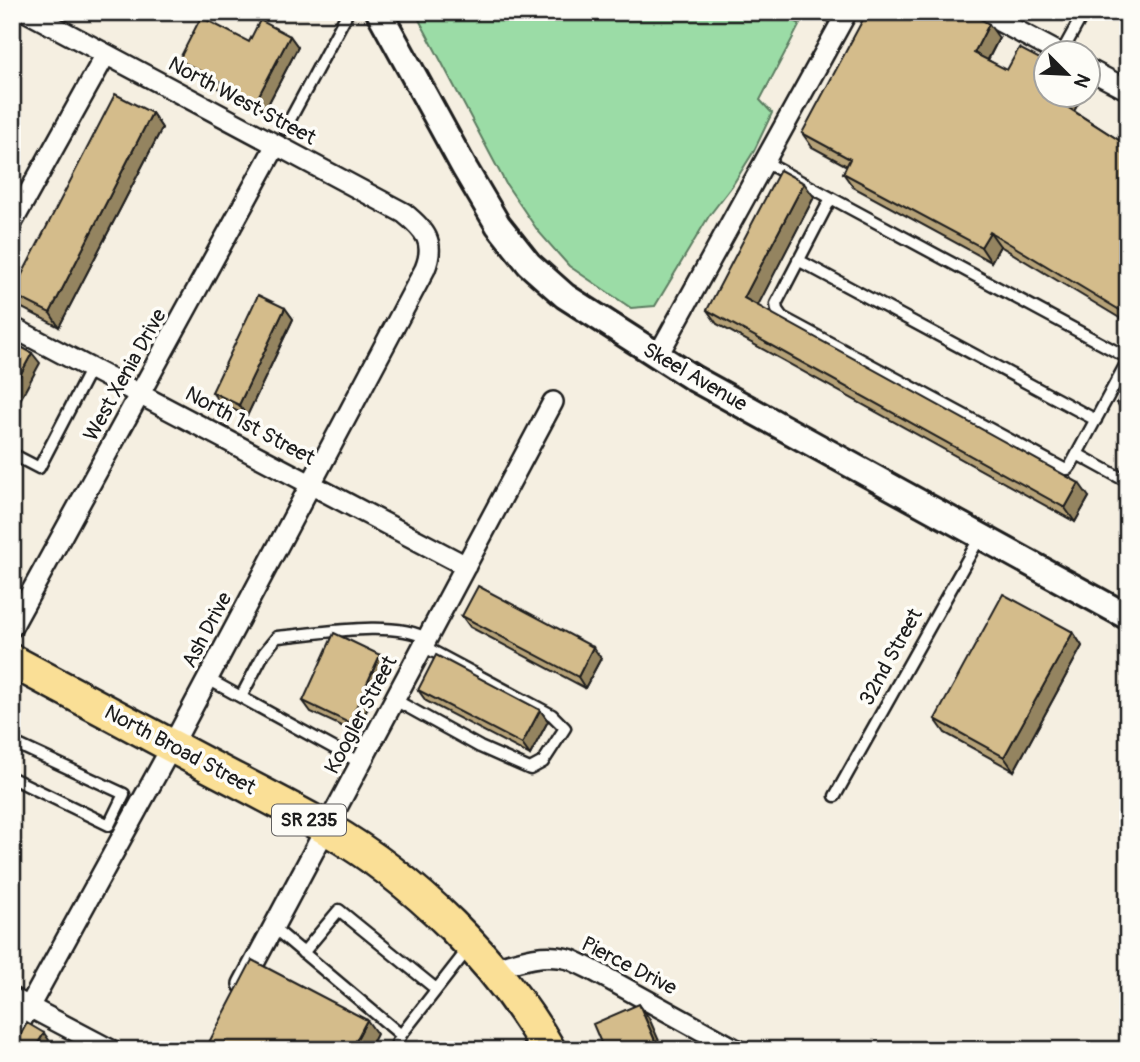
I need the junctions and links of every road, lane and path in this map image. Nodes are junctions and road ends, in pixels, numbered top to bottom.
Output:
1 (27, 12) edge
2 (348, 12) edge
3 (379, 12) edge
4 (982, 12) edge
5 (1084, 12) edge
6 (844, 13) edge
7 (1032, 38) edge
8 (1068, 38) edge
9 (106, 54) junction
10 (1102, 77) edge
11 (1128, 90) edge
12 (281, 137) junction
13 (765, 162) junction
14 (831, 198) junction
15 (12, 223) edge
16 (427, 240) joint
17 (798, 260) junction
18 (12, 327) edge
19 (657, 357) junction
20 (1128, 359) edge
21 (92, 368) junction
22 (141, 394) junction
23 (554, 402) dead end
24 (1096, 420) junction
25 (12, 454) edge
26 (1077, 454) junction
27 (1128, 482) edge
28 (310, 484) junction
29 (981, 536) junction
30 (466, 566) junction
31 (1128, 617) edge
32 (12, 627) edge
33 (425, 642) junction
34 (12, 661) edge
35 (208, 679) junction
36 (241, 697) junction
37 (395, 700) junction
38 (12, 742) edge
39 (172, 746) junction
40 (361, 763) junction
41 (12, 778) edge
42 (835, 796) dead end
43 (133, 798) junction
44 (326, 829) junction
45 (274, 928) junction
46 (471, 946) junction
47 (303, 953) junction
48 (492, 969) junction
49 (436, 989) junction
50 (21, 1002) edge
51 (233, 1004) edge
52 (401, 1035) junction
53 (12, 1038) edge
54 (539, 1046) edge
55 (111, 1050) edge
56 (394, 1050) edge
57 (737, 1050) edge

1 - 9 street, North West Street
2 - 12 lane
3 - 19 street, Skeel Avenue
4 - 7 street
5 - 8 lane
6 - 13 street
9 - 12 street, North West Street
9 - 15 street
10 - 11 street
12 - 16 street, North West Street
12 - 22 street, West Xenia Drive
13 - 14 lane
13 - 19 street
14 - 17 lane
14 - 20 lane
16 - 28 street, Ash Drive
17 - 24 lane
17 - 26 lane
18 - 21 street, North 1st Street
19 - 29 street, Skeel Avenue
20 - 24 lane
21 - 22 street, North 1st Street
21 - 25 lane
22 - 28 street, North 1st Street
22 - 32 street, West Xenia Drive
23 - 30 street, Koogler Street
24 - 26 lane
26 - 27 lane
28 - 30 street, North 1st Street
28 - 35 street, Ash Drive
29 - 31 street, Skeel Avenue
29 - 42 lane, 32nd Street
30 - 33 street, Koogler Street
33 - 36 lane
33 - 37 street, Koogler Street
33 - 37 lane
34 - 39 main road, North Broad Street / SR 235
35 - 36 lane
35 - 39 street, Ash Drive
36 - 40 lane
37 - 40 street, Koogler Street
38 - 43 lane
39 - 43 street, Ash Drive
39 - 44 main road, North Broad Street / SR 235
40 - 44 street, Koogler Street
41 - 43 lane
43 - 50 street, Ash Drive
44 - 45 street, Koogler Street
44 - 46 main road, North Broad Street / SR 235
45 - 47 lane
45 - 51 street, Koogler Street
46 - 48 main road, North Broad Street / SR 235
46 - 49 lane
47 - 49 lane
47 - 52 lane
48 - 54 main road, North Broad Street / SR 235
48 - 57 street, Pierce Drive
49 - 52 lane
50 - 53 street, Ash Drive
50 - 55 street
52 - 56 lane

